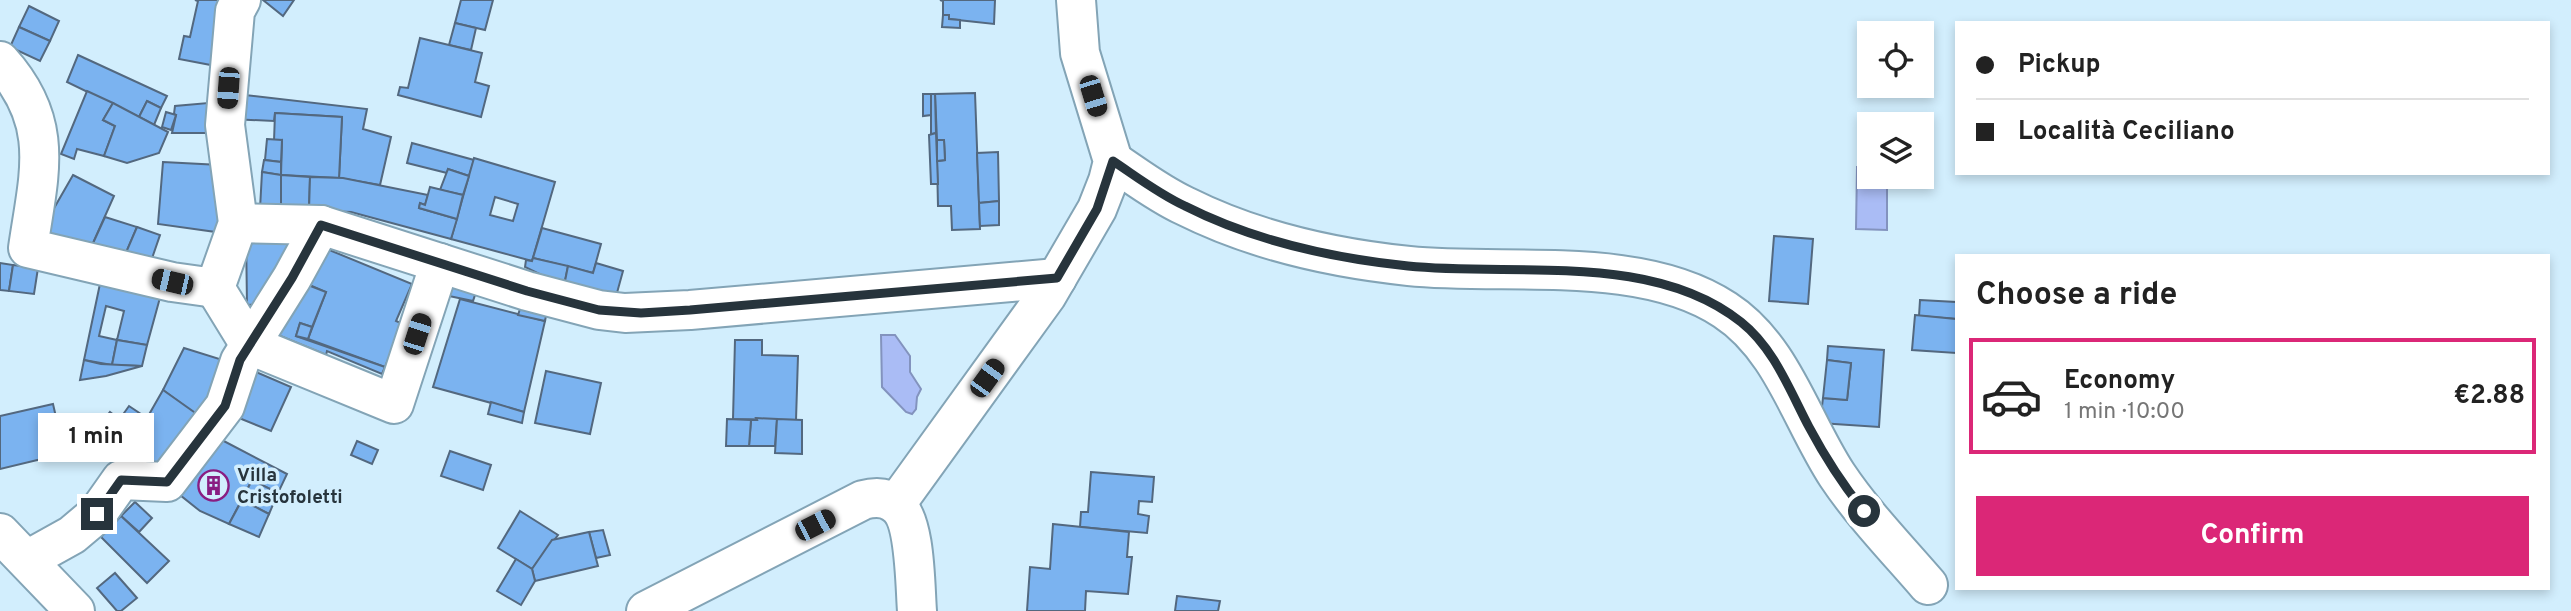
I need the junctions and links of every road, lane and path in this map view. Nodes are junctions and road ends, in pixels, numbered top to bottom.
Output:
1 (241, 0) edge
2 (1076, 0) edge
3 (0, 61) edge
4 (1113, 161) junction
5 (237, 223) junction
6 (321, 225) junction
7 (14, 249) edge
8 (440, 263) junction
9 (1057, 278) junction
10 (215, 288) junction
11 (250, 345) junction
12 (896, 504) junction
13 (0, 533) edge
14 (27, 560) junction
15 (1928, 585) dead end
16 (75, 611) edge
17 (646, 611) edge
18 (917, 611) edge

1 - 5 street
2 - 4 street
3 - 7 street
4 - 9 street
4 - 15 street
5 - 6 street
5 - 10 street
6 - 8 street
6 - 11 street
7 - 10 street
8 - 9 street
8 - 11 street
9 - 12 street
10 - 11 street
11 - 14 street
12 - 17 street
12 - 18 street
13 - 14 street
14 - 16 street

